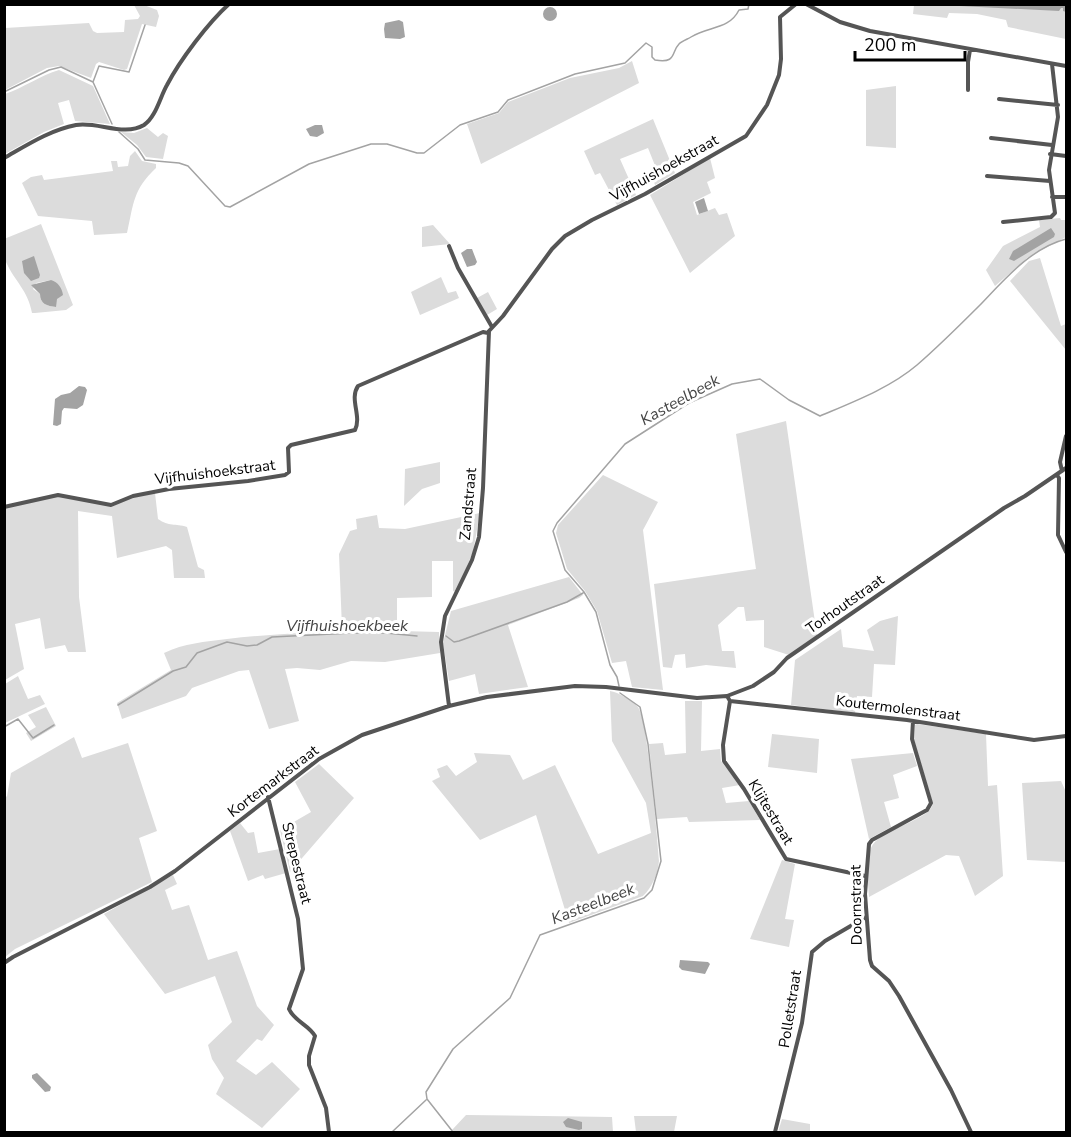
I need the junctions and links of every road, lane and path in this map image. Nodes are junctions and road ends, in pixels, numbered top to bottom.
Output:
1 (229, 4) edge
2 (796, 4) edge
3 (806, 4) edge
4 (970, 50) junction
5 (1052, 64) junction
6 (1066, 66) edge
7 (968, 90) dead end
8 (999, 99) dead end
9 (1058, 105) junction
10 (991, 138) dead end
11 (1052, 145) junction
12 (1050, 154) junction
13 (1066, 156) edge
14 (4, 158) edge
15 (987, 176) dead end
16 (1050, 181) junction
17 (1053, 197) junction
18 (1066, 197) edge
19 (1003, 222) dead end
20 (449, 246) dead end
21 (492, 327) junction
22 (488, 333) junction
23 (1066, 436) edge
24 (1064, 470) edge
25 (1057, 475) junction
26 (4, 507) edge
27 (1066, 552) edge
28 (619, 688) joint
29 (729, 698) junction
30 (449, 706) junction
31 (913, 721) junction
32 (1066, 736) edge
33 (268, 797) junction
34 (865, 876) junction
35 (866, 916) junction
36 (4, 963) edge
37 (329, 1132) edge
38 (775, 1132) edge
39 (971, 1132) edge

1 - 14 street
2 - 21 street, Vijfhuishoekstraat
3 - 4 street
4 - 5 street
4 - 7 street
5 - 6 street
5 - 9 street
8 - 9 street
9 - 11 street
10 - 11 street
11 - 12 street
12 - 13 street
12 - 16 street
15 - 16 street
16 - 17 street
17 - 18 street
17 - 19 street
20 - 21 street
21 - 22 street, Vijfhuishoekstraat
22 - 26 street, Vijfhuishoekstraat
22 - 30 street, Zandstraat
23 - 24 street
24 - 25 street, Torhoutstraat
25 - 27 street
25 - 29 street, Torhoutstraat
28 - 29 street, Torhoutstraat
28 - 30 street, Kortemarkstraat
29 - 31 street, Koutermolenstraat
29 - 34 street, Klijtestraat
30 - 33 street, Kortemarkstraat
31 - 32 street, Koutermolenstraat
31 - 34 street, Doornstraat
33 - 36 street, Kortemarkstraat
33 - 37 street, Strepestraat
34 - 35 street, Doornstraat
35 - 38 street, Polletstraat
35 - 39 street, Doornstraat

